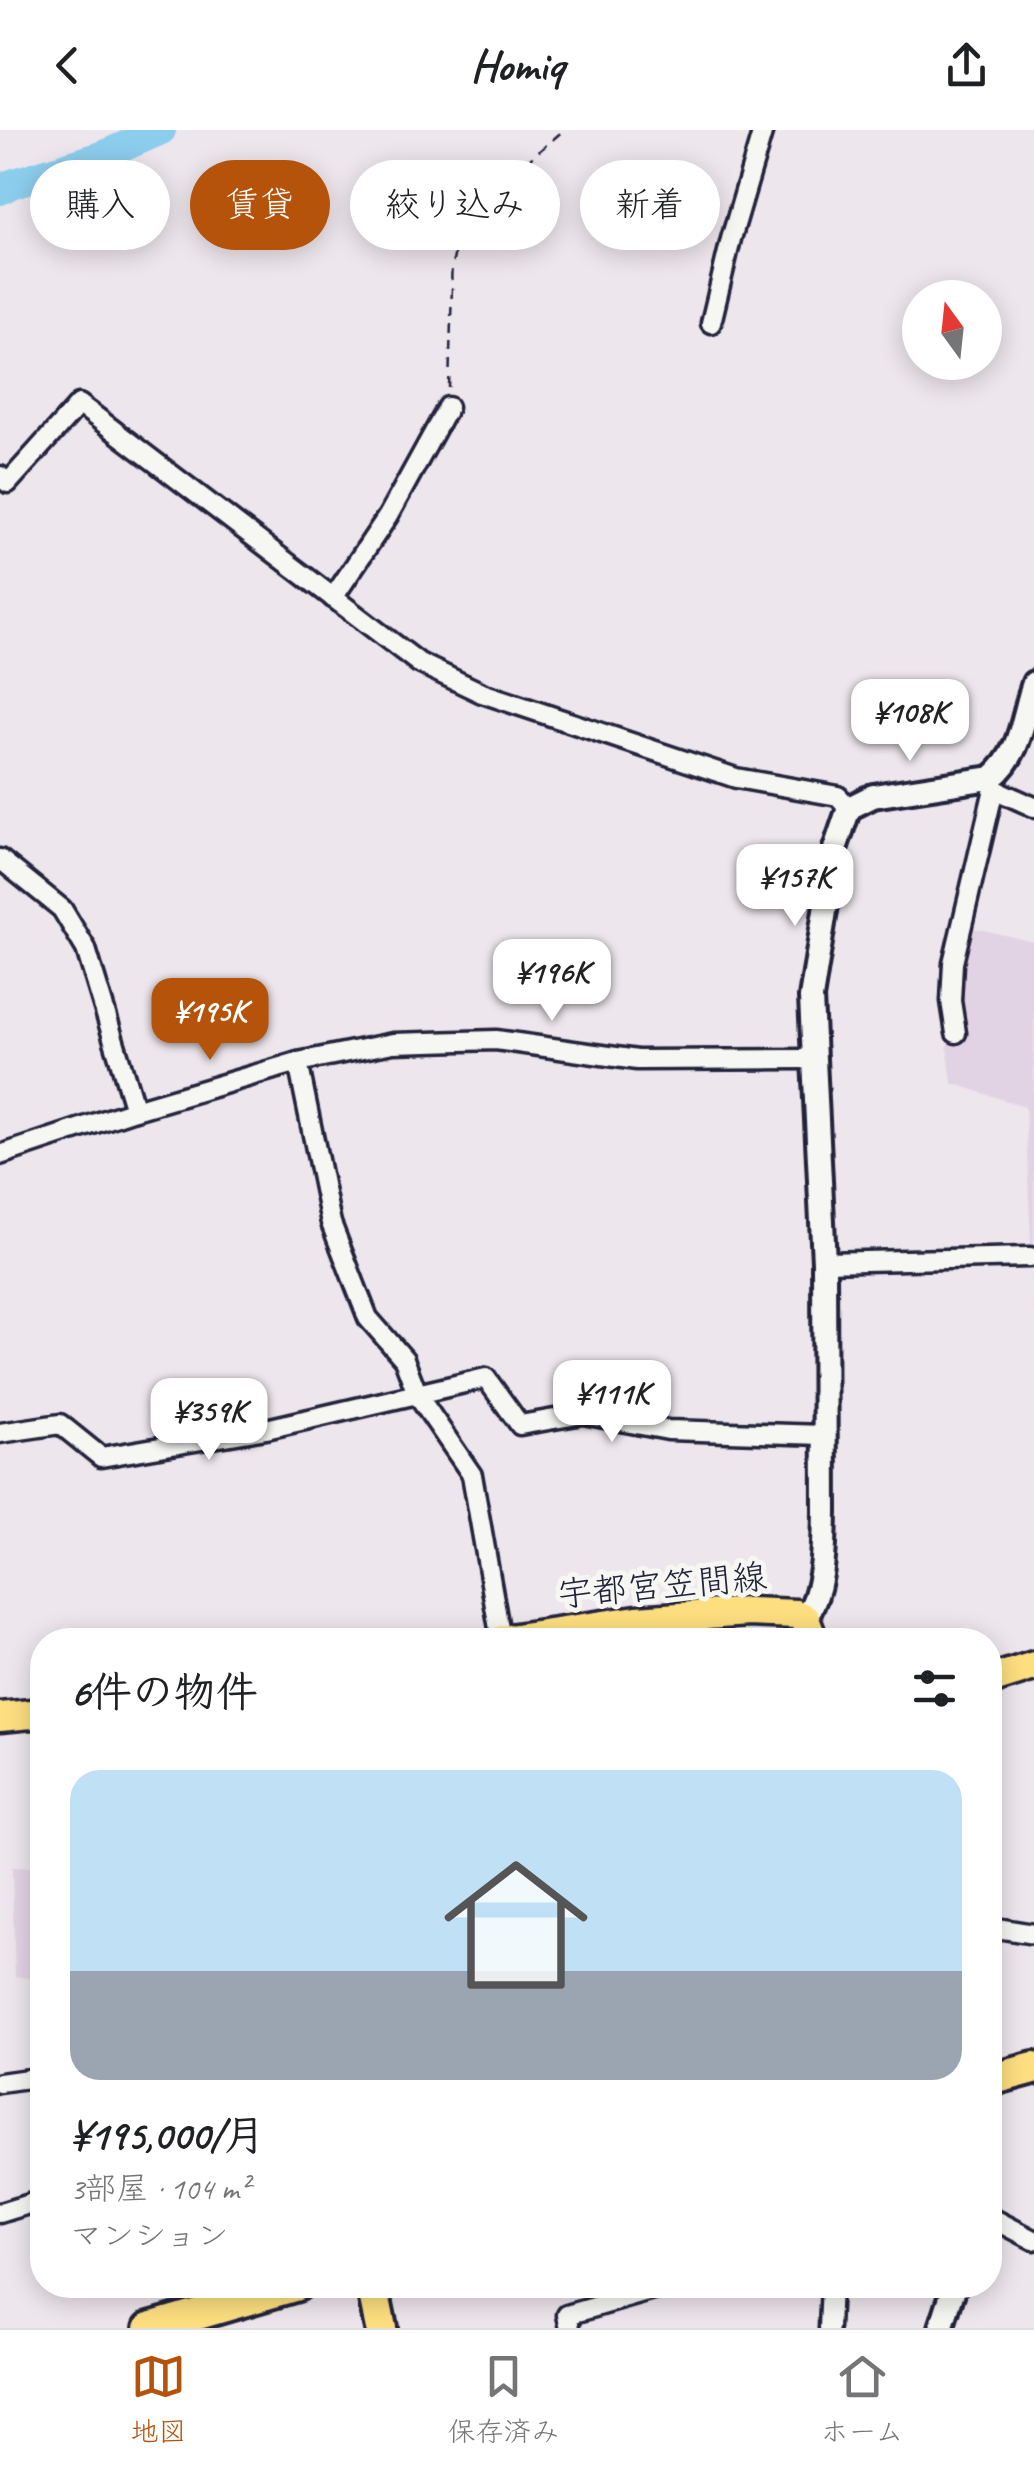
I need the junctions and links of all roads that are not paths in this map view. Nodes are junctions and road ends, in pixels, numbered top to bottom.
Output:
1 (763, 130) edge
2 (711, 323) dead end
3 (448, 406) road end
4 (0, 476) edge
5 (333, 598) junction
6 (1034, 683) edge
7 (992, 783) junction
8 (848, 808) junction
9 (1034, 808) edge
10 (0, 859) edge
11 (956, 1033) dead end
12 (813, 1058) junction
13 (298, 1062) junction
14 (134, 1110) junction
15 (0, 1155) edge
16 (1030, 1257) dead end
17 (824, 1262) junction
18 (418, 1396) junction
19 (0, 1434) edge
20 (824, 1435) junction
21 (500, 1628) edge
22 (583, 1628) edge
23 (807, 1628) edge
24 (809, 1628) edge
25 (1034, 1666) edge
26 (1002, 1676) edge
27 (30, 1714) edge
28 (0, 1717) edge
29 (1002, 1929) edge
30 (1034, 1934) edge
31 (1034, 2068) edge
32 (1002, 2077) edge
33 (30, 2079) edge
34 (0, 2084) edge
35 (30, 2204) edge
36 (0, 2213) edge
37 (1002, 2223) edge
38 (1034, 2240) edge
39 (253, 2298) edge
40 (374, 2298) edge
41 (626, 2298) edge
42 (830, 2298) edge
43 (950, 2298) edge
44 (150, 2328) edge
45 (380, 2328) edge
46 (570, 2328) edge
47 (828, 2328) edge
48 (940, 2328) edge

1 - 2 street
3 - 5 street
4 - 5 street
5 - 8 street
6 - 7 street
7 - 8 street
7 - 9 street
7 - 11 street
8 - 12 street
10 - 14 street
12 - 13 street
12 - 17 street
13 - 14 street
13 - 18 street
14 - 15 street
16 - 17 street
17 - 20 street
18 - 19 street
18 - 20 street
18 - 21 street
20 - 24 street
22 - 23 main road, 宇都宮笠間線
25 - 26 main road
27 - 28 main road
29 - 30 street
31 - 32 highway
33 - 34 street
35 - 36 street
37 - 38 street
39 - 44 highway
40 - 45 highway
41 - 46 street
42 - 47 street
43 - 48 street

